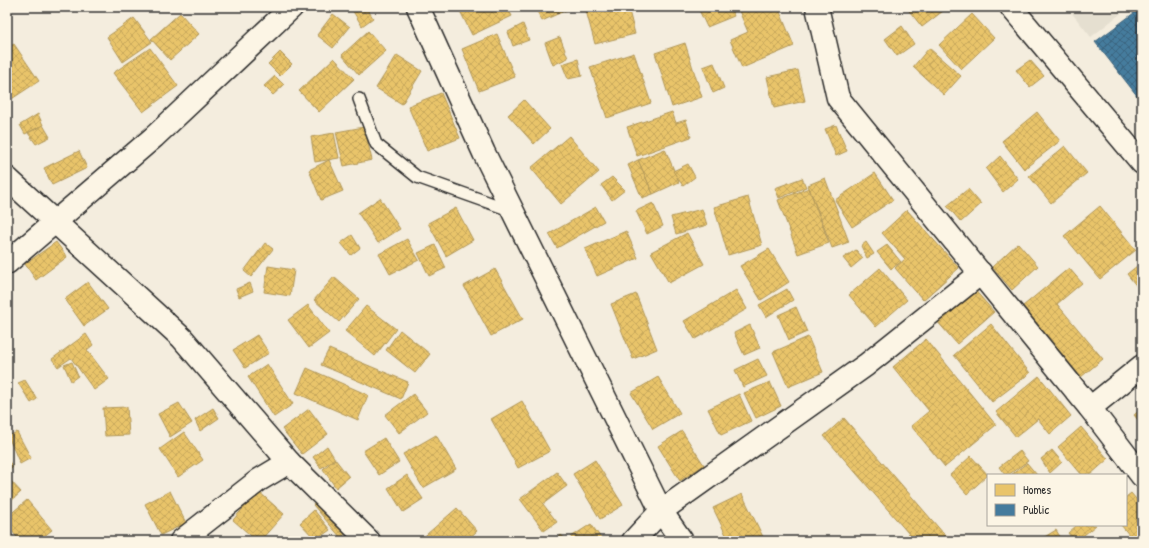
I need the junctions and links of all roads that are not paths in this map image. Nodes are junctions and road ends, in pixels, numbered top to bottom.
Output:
1 (292, 7) edge
2 (418, 7) edge
3 (817, 7) edge
4 (1011, 7) edge
5 (359, 99) dead end
6 (1142, 163) edge
7 (7, 178) edge
8 (513, 211) junction
9 (55, 222) junction
10 (7, 262) edge
11 (981, 273) junction
12 (1142, 366) edge
13 (1090, 408) junction
14 (289, 462) junction
15 (1142, 476) edge
16 (661, 511) junction
17 (181, 541) edge
18 (368, 541) edge
19 (633, 541) edge
20 (682, 541) edge

1 - 9 street
2 - 8 street
3 - 11 street
4 - 6 street
5 - 8 lane
7 - 9 street
8 - 16 street
9 - 10 street
9 - 14 street
11 - 13 street
11 - 16 street
12 - 13 street
13 - 15 street
14 - 17 street
14 - 18 street
16 - 19 street
16 - 20 street

